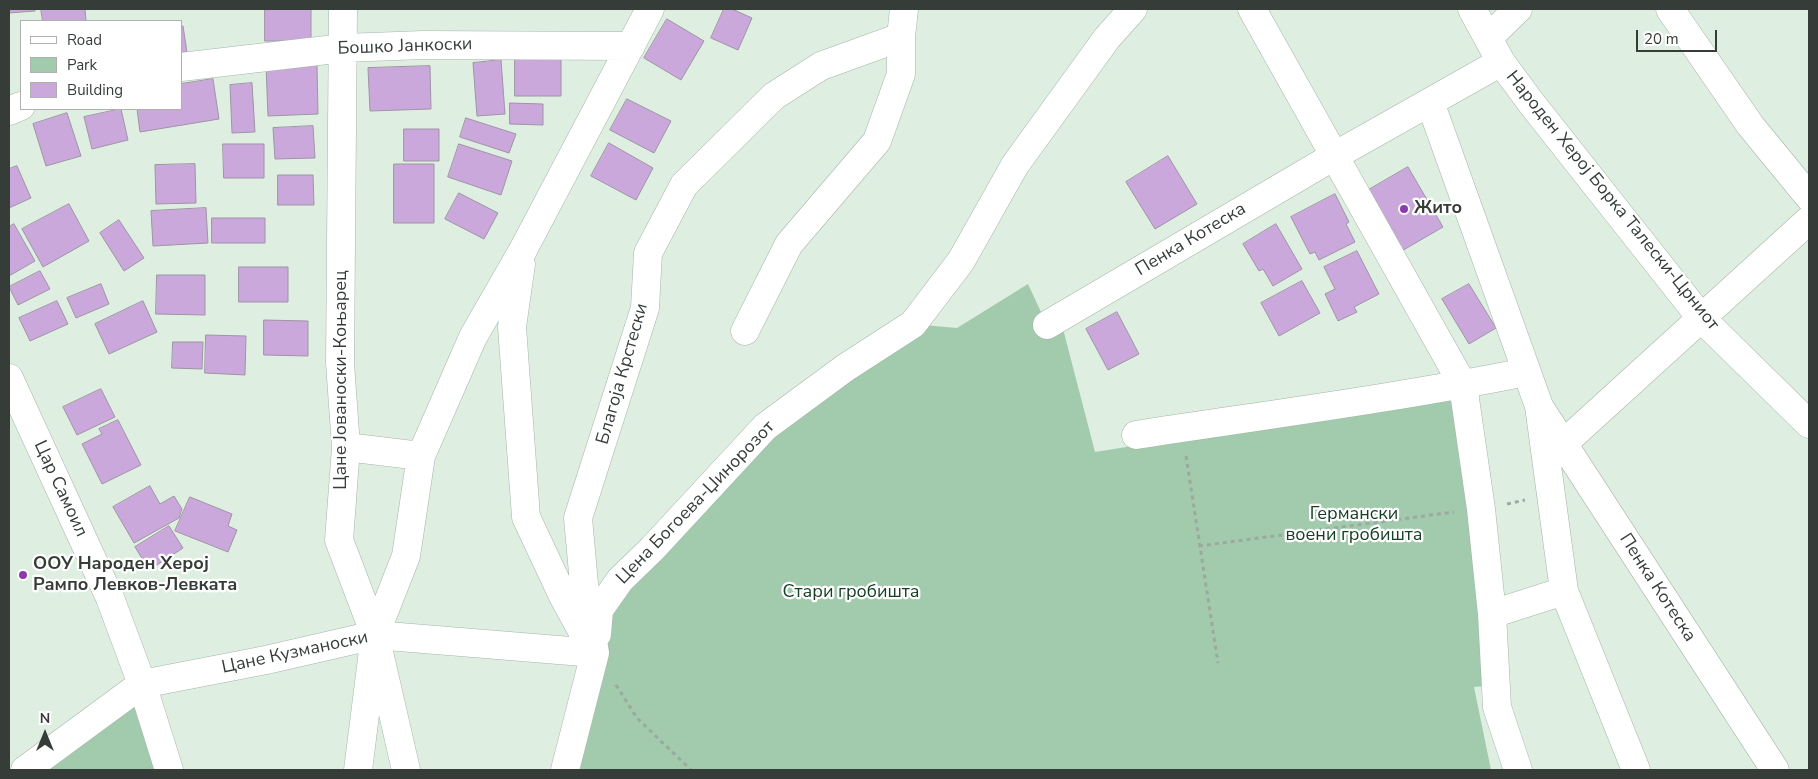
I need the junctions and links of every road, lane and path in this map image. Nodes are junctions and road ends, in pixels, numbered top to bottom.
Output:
1 (343, 9) edge
2 (650, 9) edge
3 (904, 9) edge
4 (1133, 9) edge
5 (1252, 9) edge
6 (1472, 9) edge
7 (1518, 9) edge
8 (1670, 9) edge
9 (901, 37) junction
10 (1488, 38) junction
11 (631, 46) junction
12 (344, 48) junction
13 (1501, 62) junction
14 (182, 67) edge
15 (1430, 102) junction
16 (1336, 155) junction
17 (1809, 197) edge
18 (1809, 220) edge
19 (523, 250) junction
20 (1702, 319) junction
21 (1047, 325) dead end
22 (745, 331) dead end
23 (1526, 372) junction
24 (9, 378) edge
25 (1463, 385) junction
26 (1809, 424) edge
27 (1136, 435) dead end
28 (1554, 444) junction
29 (346, 447) junction
30 (1185, 448) dead end
31 (421, 456) junction
32 (1551, 496) junction
33 (1481, 508) junction
34 (1200, 546) junction
35 (1564, 591) junction
36 (1492, 614) junction
37 (375, 635) junction
38 (595, 653) junction
39 (1218, 662) dead end
40 (142, 684) junction
41 (24, 770) edge
42 (169, 770) edge
43 (358, 770) edge
44 (406, 770) edge
45 (565, 770) edge
46 (691, 770) edge
47 (1518, 770) edge
48 (1636, 770) edge
49 (1775, 770) edge

1 - 12 street, Цане Јованоски-Коњарец
2 - 11 street
3 - 9 street
4 - 38 street, Цена Богоева-Џинорозот
5 - 16 street
6 - 10 street, Народен Херој Борка Талески-Црниот
7 - 10 street
8 - 17 street
9 - 22 street
9 - 38 street, Благоја Крстески
10 - 13 street, Народен Херој Борка Талески-Црниот
11 - 12 street, Бошко Јанкоски
11 - 19 street
12 - 14 street, Бошко Јанкоски
12 - 29 street, Цане Јованоски-Коњарец
13 - 15 street, Пенка Котеска
13 - 20 street, Народен Херој Борка Талески-Црниот
15 - 16 street, Пенка Котеска
15 - 23 street, Пенка Котеска
16 - 21 street, Пенка Котеска
16 - 25 street
18 - 20 street
19 - 31 street
19 - 38 street
20 - 26 street, Народен Херој Борка Талески-Црниот
20 - 28 street
23 - 25 street
23 - 28 street, Пенка Котеска
24 - 40 street, Цар Самоил
25 - 27 street
25 - 33 street
28 - 32 street, Пенка Котеска
28 - 49 street, Пенка Котеска
29 - 31 street
29 - 37 street, Цане Јованоски-Коњарец
30 - 34 path
31 - 37 street
32 - 33 path
32 - 35 street, Пенка Котеска
33 - 34 path
33 - 36 street
34 - 39 path
35 - 36 street
35 - 48 street, Пенка Котеска
36 - 47 street
37 - 38 street, Цане Кузманоски
37 - 40 street, Цане Кузманоски
37 - 43 street
37 - 44 street, Цане Јованоски-Коњарец
38 - 45 street, Благоја Крстески
38 - 46 path
40 - 41 street, Цане Кузманоски
40 - 42 street, Цар Самоил

